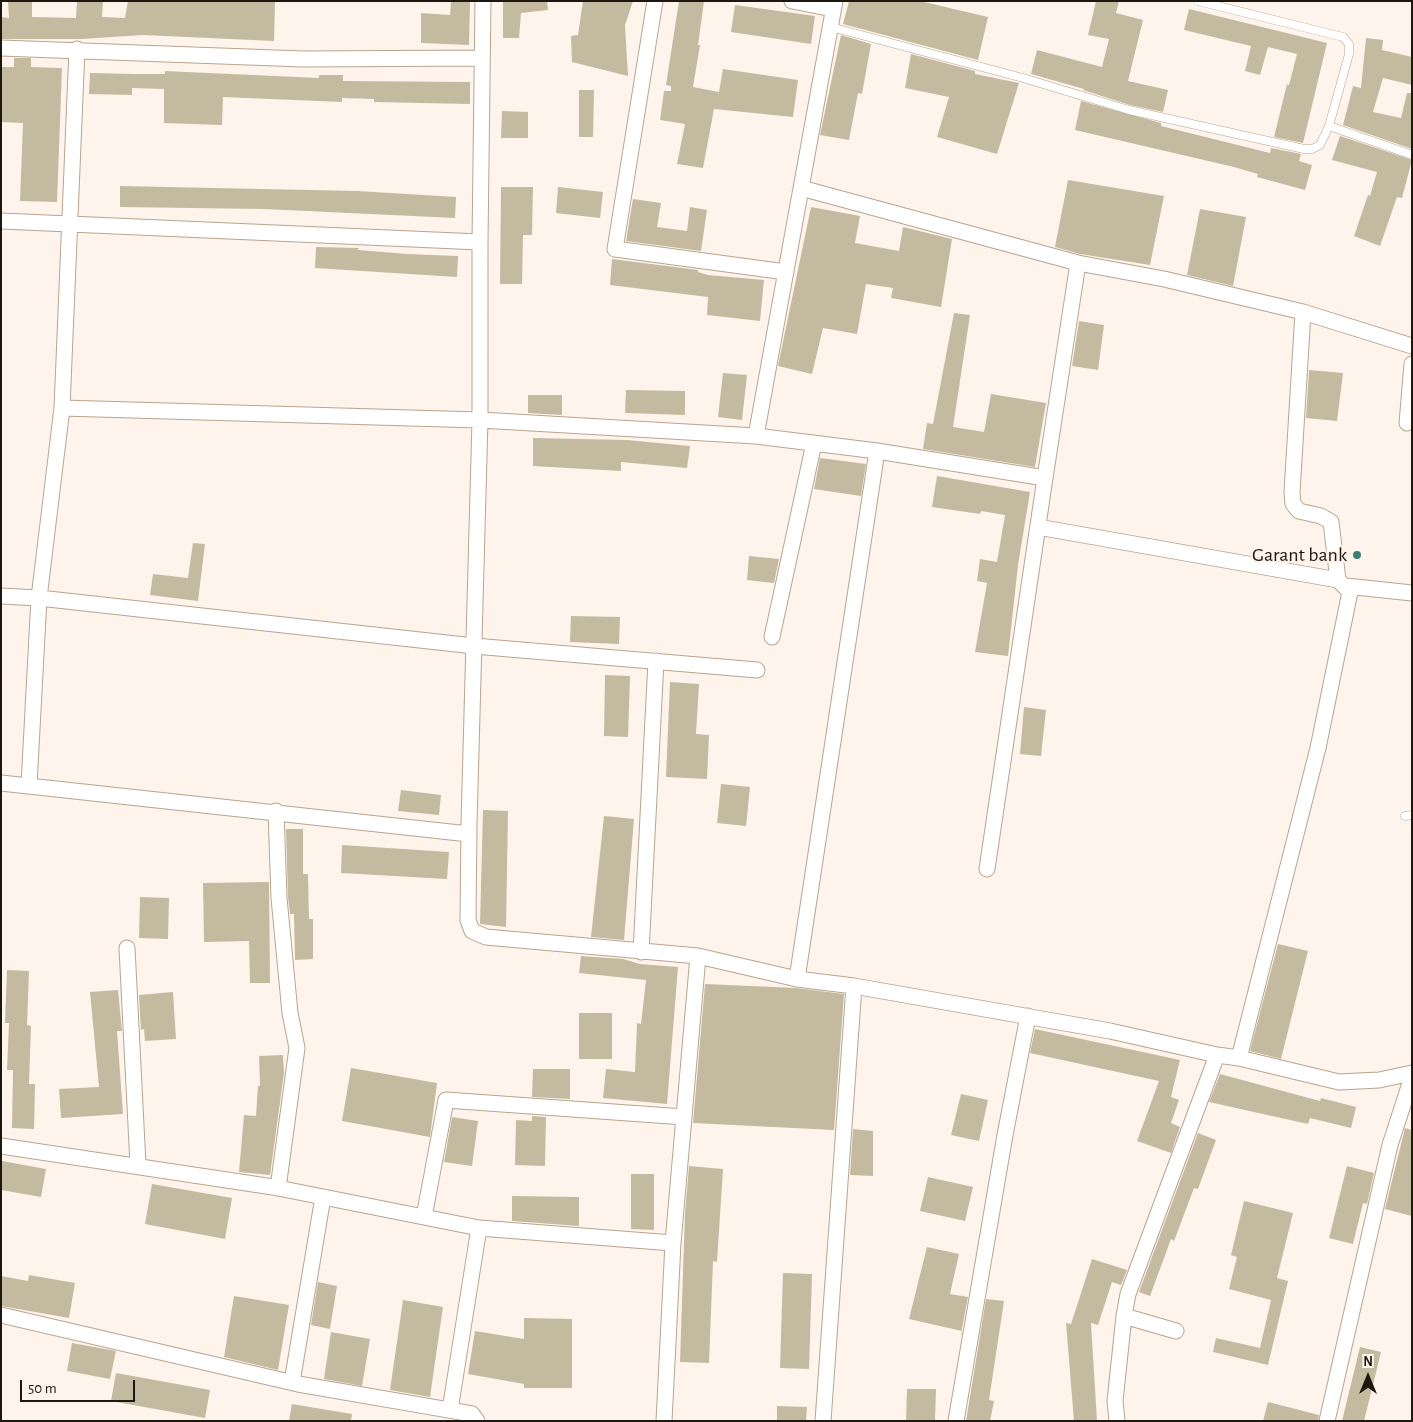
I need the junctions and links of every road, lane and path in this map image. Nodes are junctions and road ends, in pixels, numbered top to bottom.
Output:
1 (483, 1) edge
2 (655, 1) edge
3 (792, 1) edge
4 (1198, 1) edge
5 (834, 5) edge
6 (831, 27) junction
7 (1, 48) edge
8 (77, 49) junction
9 (482, 58) junction
10 (1329, 126) junction
11 (1412, 155) edge
12 (801, 188) junction
13 (1, 221) edge
14 (71, 222) junction
15 (480, 242) junction
16 (1078, 263) junction
17 (786, 272) junction
18 (1303, 312) junction
19 (1412, 346) edge
20 (1412, 364) edge
21 (62, 408) junction
22 (480, 420) junction
23 (1407, 423) dead end
24 (756, 436) junction
25 (814, 443) junction
26 (877, 451) junction
27 (1045, 478) junction
28 (1038, 527) junction
29 (1342, 583) junction
30 (1412, 593) edge
31 (1, 596) edge
32 (39, 598) junction
33 (772, 637) dead end
34 (474, 646) junction
35 (656, 661) junction
36 (757, 670) dead end
37 (1, 783) edge
38 (29, 785) junction
39 (276, 811) junction
40 (469, 834) junction
41 (987, 869) dead end
42 (127, 948) dead end
43 (640, 952) junction
44 (698, 956) junction
45 (797, 978) junction
46 (854, 986) junction
47 (1028, 1016) junction
48 (1217, 1055) junction
49 (1239, 1058) junction
50 (1412, 1073) edge
51 (1412, 1077) edge
52 (1406, 1115) edge
53 (684, 1117) junction
54 (1, 1146) edge
55 (138, 1164) junction
56 (278, 1188) junction
57 (323, 1197) junction
58 (424, 1217) junction
59 (479, 1228) junction
60 (673, 1243) junction
61 (1, 1315) edge
62 (1124, 1316) junction
63 (1176, 1331) dead end
64 (292, 1382) junction
65 (450, 1410) junction
66 (478, 1421) edge
67 (664, 1421) edge
68 (823, 1421) edge
69 (956, 1421) edge
70 (1117, 1421) edge
71 (1327, 1421) edge

1 - 9 street
2 - 17 street
3 - 5 street
4 - 10 lane
5 - 6 street
6 - 10 lane
6 - 12 street
7 - 8 street
8 - 9 street
8 - 14 street
9 - 15 street
10 - 11 lane
12 - 16 street
12 - 17 street
13 - 14 street
14 - 15 street
14 - 21 street
15 - 22 street
16 - 18 street
16 - 27 street
17 - 24 street
18 - 19 street
18 - 29 street
20 - 23 street
21 - 22 street
21 - 32 street
22 - 24 street
22 - 34 street
24 - 25 street
25 - 26 street
25 - 33 street
26 - 27 street
26 - 45 street
27 - 28 street
28 - 29 street
28 - 41 street
29 - 30 street
29 - 49 street
31 - 32 street
32 - 34 street
32 - 38 street
34 - 35 street
34 - 40 street
35 - 36 street
35 - 43 street
37 - 38 street
38 - 39 street
39 - 40 street
39 - 56 street
40 - 43 street
42 - 55 street
43 - 44 street
44 - 45 street
44 - 53 street
45 - 46 street
46 - 47 street
46 - 68 street
47 - 48 street
47 - 69 street
48 - 49 street
48 - 62 street
49 - 50 street
51 - 52 street
52 - 71 street
53 - 58 street
53 - 60 street
54 - 55 street
55 - 56 street
56 - 57 street
57 - 58 street
57 - 64 street
58 - 59 street
59 - 60 street
59 - 65 street
60 - 67 street
61 - 64 street
62 - 63 street
62 - 70 street
64 - 65 street
65 - 66 street

